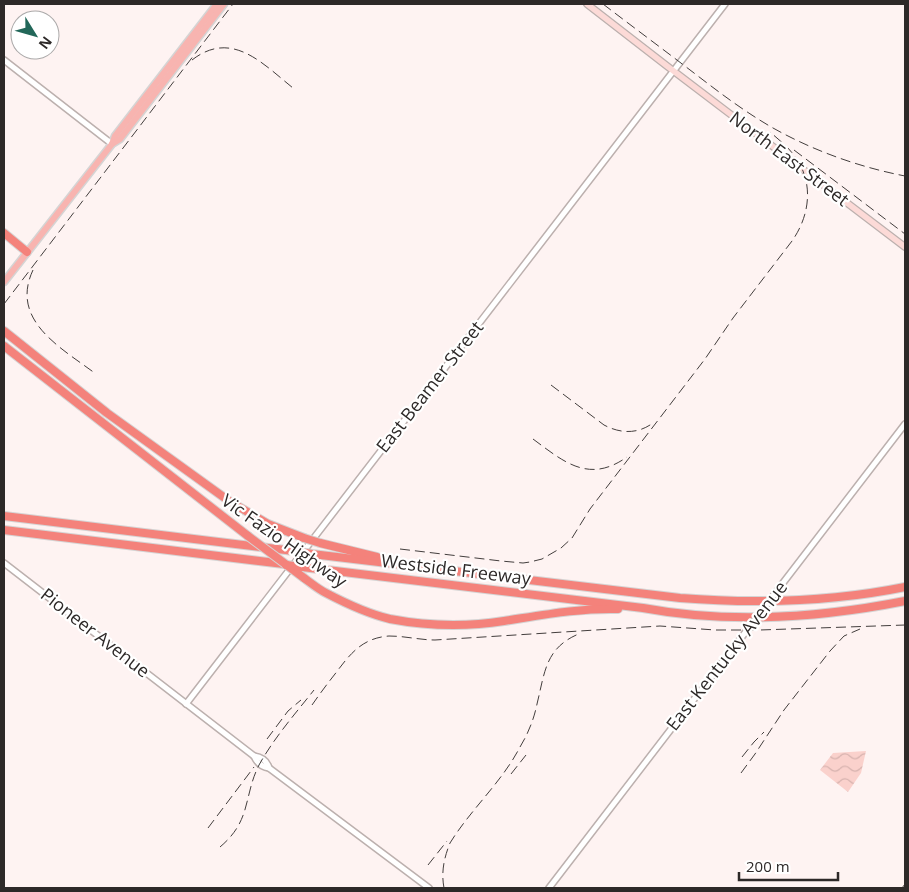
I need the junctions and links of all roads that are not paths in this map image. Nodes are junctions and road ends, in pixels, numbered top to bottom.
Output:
1 (217, 4) edge
2 (224, 4) edge
3 (588, 4) edge
4 (725, 4) edge
5 (4, 60) edge
6 (674, 71) junction
7 (112, 144) junction
8 (4, 233) edge
9 (4, 238) edge
10 (905, 247) edge
11 (27, 252) junction
12 (4, 282) edge
13 (4, 331) edge
14 (4, 346) edge
15 (905, 424) edge
16 (4, 516) edge
17 (4, 530) edge
18 (4, 563) edge
19 (418, 566) junction
20 (905, 586) edge
21 (905, 603) edge
22 (656, 610) junction
23 (186, 704) junction
24 (429, 888) edge
25 (549, 888) edge

1 - 7 main road
2 - 7 main road
3 - 6 main road, North East Street
4 - 6 street, East Beamer Street
5 - 7 street
6 - 10 main road, North East Street
6 - 23 street, East Beamer Street
7 - 11 main road
8 - 11 highway
9 - 11 highway
11 - 12 main road
13 - 19 highway, Vic Fazio Highway, bridge
14 - 22 highway, Vic Fazio Highway, bridge
15 - 25 street, East Kentucky Avenue, bridge
16 - 19 highway, Westside Freeway, bridge
17 - 22 highway, Westside Freeway, bridge
18 - 23 street, Pioneer Avenue
19 - 20 highway, Westside Freeway
21 - 22 highway, Westside Freeway
23 - 24 street, Pioneer Avenue

